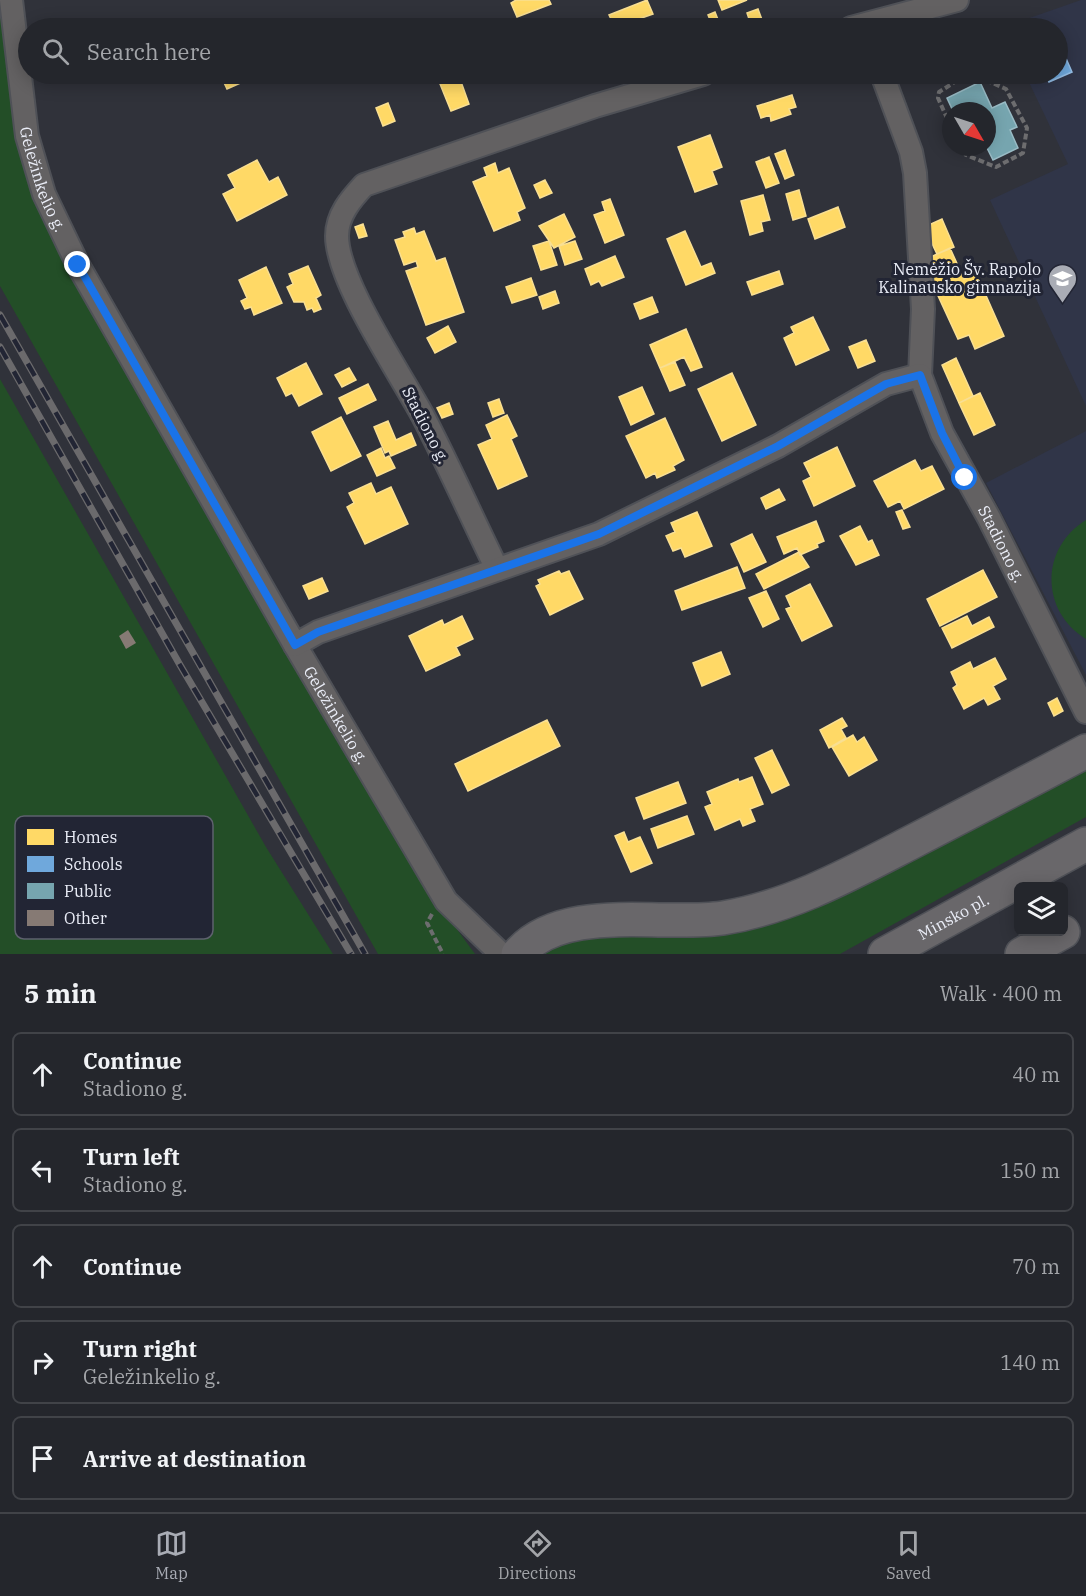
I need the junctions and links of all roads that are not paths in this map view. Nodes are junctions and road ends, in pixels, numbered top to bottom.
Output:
1 (11, 0) edge
2 (957, 0) edge
3 (892, 18) edge
4 (18, 60) edge
5 (21, 84) edge
6 (669, 84) edge
7 (886, 84) edge
8 (920, 375) junction
9 (497, 568) junction
10 (295, 645) junction
11 (1086, 712) edge
12 (1086, 752) edge
13 (1086, 844) edge
14 (1086, 919) edge
15 (1068, 928) edge
16 (1054, 936) edge
17 (501, 954) edge
18 (518, 954) edge
19 (885, 954) edge
20 (1022, 954) edge

1 - 4 street, Geležinkelio g.
2 - 3 street
5 - 10 street, Geležinkelio g.
6 - 9 street, Stadiono g.
7 - 8 street, Stadiono g.
8 - 9 street
8 - 11 street, Stadiono g.
9 - 10 street
10 - 17 street, Geležinkelio g.
12 - 18 highway
13 - 19 highway, Minsko pl.
14 - 15 highway
16 - 20 highway

